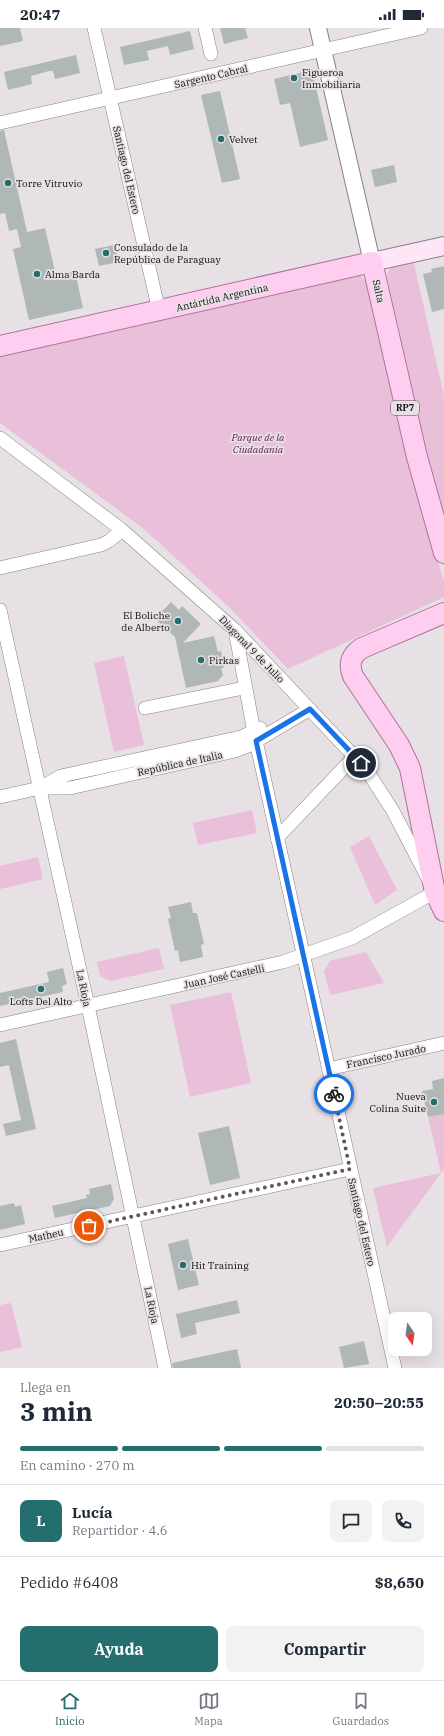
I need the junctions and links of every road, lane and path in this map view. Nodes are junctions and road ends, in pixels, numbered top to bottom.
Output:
1 (94, 28) edge
2 (205, 28) edge
3 (318, 28) edge
4 (421, 28) edge
5 (323, 50) junction
6 (212, 54) dead end
7 (110, 98) junction
8 (0, 123) edge
9 (444, 246) edge
10 (372, 262) junction
11 (159, 312) junction
12 (0, 346) edge
13 (0, 438) edge
14 (122, 530) junction
15 (444, 553) edge
16 (0, 568) edge
17 (0, 610) edge
18 (444, 612) edge
19 (235, 630) junction
20 (244, 688) junction
21 (307, 706) junction
22 (145, 708) dead end
23 (255, 737) junction
24 (355, 756) junction
25 (40, 788) junction
26 (0, 797) edge
27 (277, 838) junction
28 (435, 892) junction
29 (444, 911) edge
30 (303, 956) junction
31 (88, 1006) junction
32 (0, 1025) edge
33 (444, 1043) edge
34 (328, 1069) junction
35 (350, 1169) junction
36 (133, 1217) junction
37 (0, 1245) edge
38 (166, 1368) edge
39 (395, 1368) edge

1 - 7 street, Santiago del Estero
2 - 6 street
3 - 5 street, Salta
4 - 5 street, Sargento Cabral
5 - 7 street, Sargento Cabral
5 - 10 street, Salta
7 - 8 street, Sargento Cabral
7 - 11 street, Santiago del Estero
9 - 10 main road, Antártida Argentina
10 - 11 main road, Antártida Argentina
10 - 15 main road, Salta / RP7
11 - 12 main road, Antártida Argentina
13 - 14 street, Diagonal 9 de Julio
14 - 16 street
14 - 19 street, Diagonal 9 de Julio
17 - 25 street, La Rioja
18 - 28 main road
19 - 20 street, Santiago del Estero
19 - 21 street, Diagonal 9 de Julio
20 - 22 street
20 - 23 street, Santiago del Estero
21 - 23 street, República de Italia
21 - 24 street, Diagonal 9 de Julio
23 - 25 street, República de Italia
23 - 27 street, Santiago del Estero
24 - 27 street
24 - 28 street, Diagonal 9 de Julio
25 - 26 street, República de Italia
25 - 31 street, La Rioja
27 - 30 street, Santiago del Estero
28 - 29 main road, Diagonal 9 de Julio
28 - 30 street, Juan José Castelli
30 - 31 street, Juan José Castelli
30 - 34 street, Santiago del Estero
31 - 32 street, Juan José Castelli
31 - 36 street, La Rioja
33 - 34 street, Francisco Jurado
34 - 35 street, Santiago del Estero
35 - 36 street, Matheu
35 - 39 street, Santiago del Estero
36 - 37 street, Matheu
36 - 38 street, La Rioja

